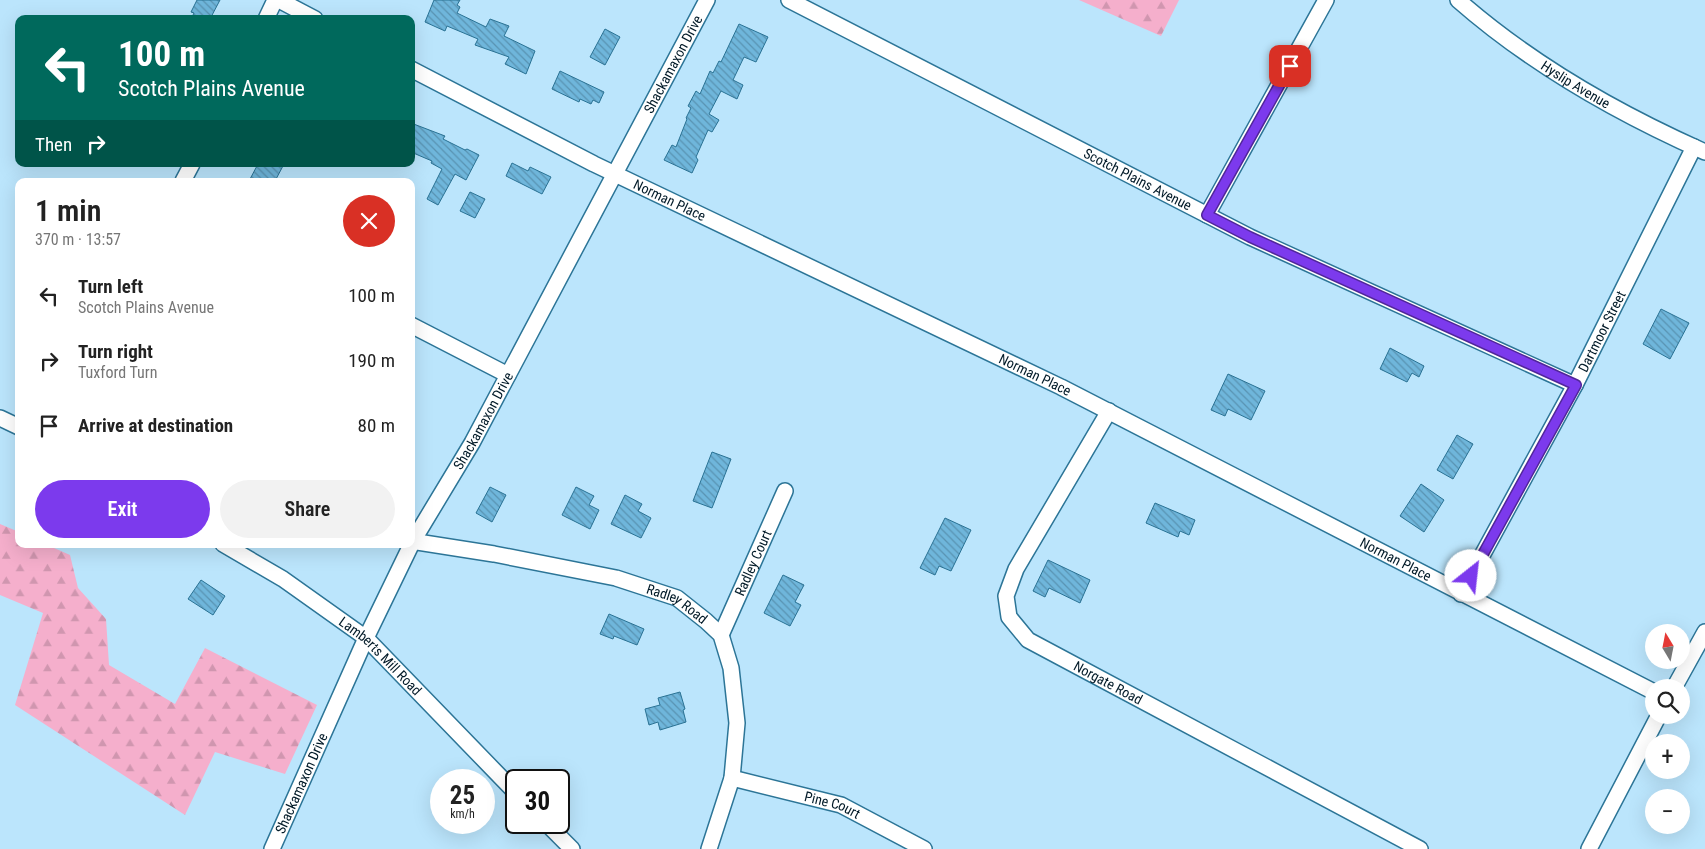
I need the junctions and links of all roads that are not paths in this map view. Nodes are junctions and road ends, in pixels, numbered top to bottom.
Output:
1 (277, 0) edge
2 (707, 0) edge
3 (789, 0) edge
4 (1326, 0) edge
5 (1458, 0) edge
6 (268, 15) edge
7 (307, 15) edge
8 (415, 71) edge
9 (1699, 149) edge
10 (615, 174) junction
11 (1207, 215) junction
12 (415, 328) edge
13 (508, 375) junction
14 (1576, 385) junction
15 (1108, 411) junction
16 (0, 418) edge
17 (15, 425) edge
18 (785, 491) dead end
19 (415, 536) edge
20 (415, 541) edge
21 (230, 548) edge
22 (409, 548) edge
23 (1461, 594) junction
24 (1705, 632) edge
25 (721, 635) junction
26 (366, 638) junction
27 (1679, 679) edge
28 (1645, 687) edge
29 (1654, 724) edge
30 (732, 778) junction
31 (505, 782) edge
32 (557, 834) edge
33 (272, 849) edge
34 (572, 849) edge
35 (708, 849) edge
36 (924, 849) edge
37 (1420, 849) edge
38 (1589, 849) edge

1 - 6 street
1 - 7 street
2 - 10 street, Shackamaxon Drive
3 - 11 street, Scotch Plains Avenue
4 - 11 street
5 - 9 street, Hyslip Avenue
8 - 10 street, Norman Place
9 - 14 street, Dartmoor Street
10 - 13 street, Shackamaxon Drive
10 - 15 street, Norman Place
11 - 14 street, Scotch Plains Avenue
12 - 13 street
13 - 19 street, Shackamaxon Drive
14 - 23 street, Dartmoor Street
15 - 23 street, Norman Place
15 - 37 street, Norgate Road
16 - 17 street
18 - 25 street, Radley Court
20 - 25 street, Radley Road
21 - 26 street, Lamberts Mill Road
22 - 26 street, Shackamaxon Drive
23 - 28 street, Norman Place
24 - 27 street
25 - 30 street, Radley Road
26 - 31 street, Lamberts Mill Road
26 - 33 street, Shackamaxon Drive
29 - 38 street
30 - 35 street, Radley Road
30 - 36 street, Pine Court
32 - 34 street

